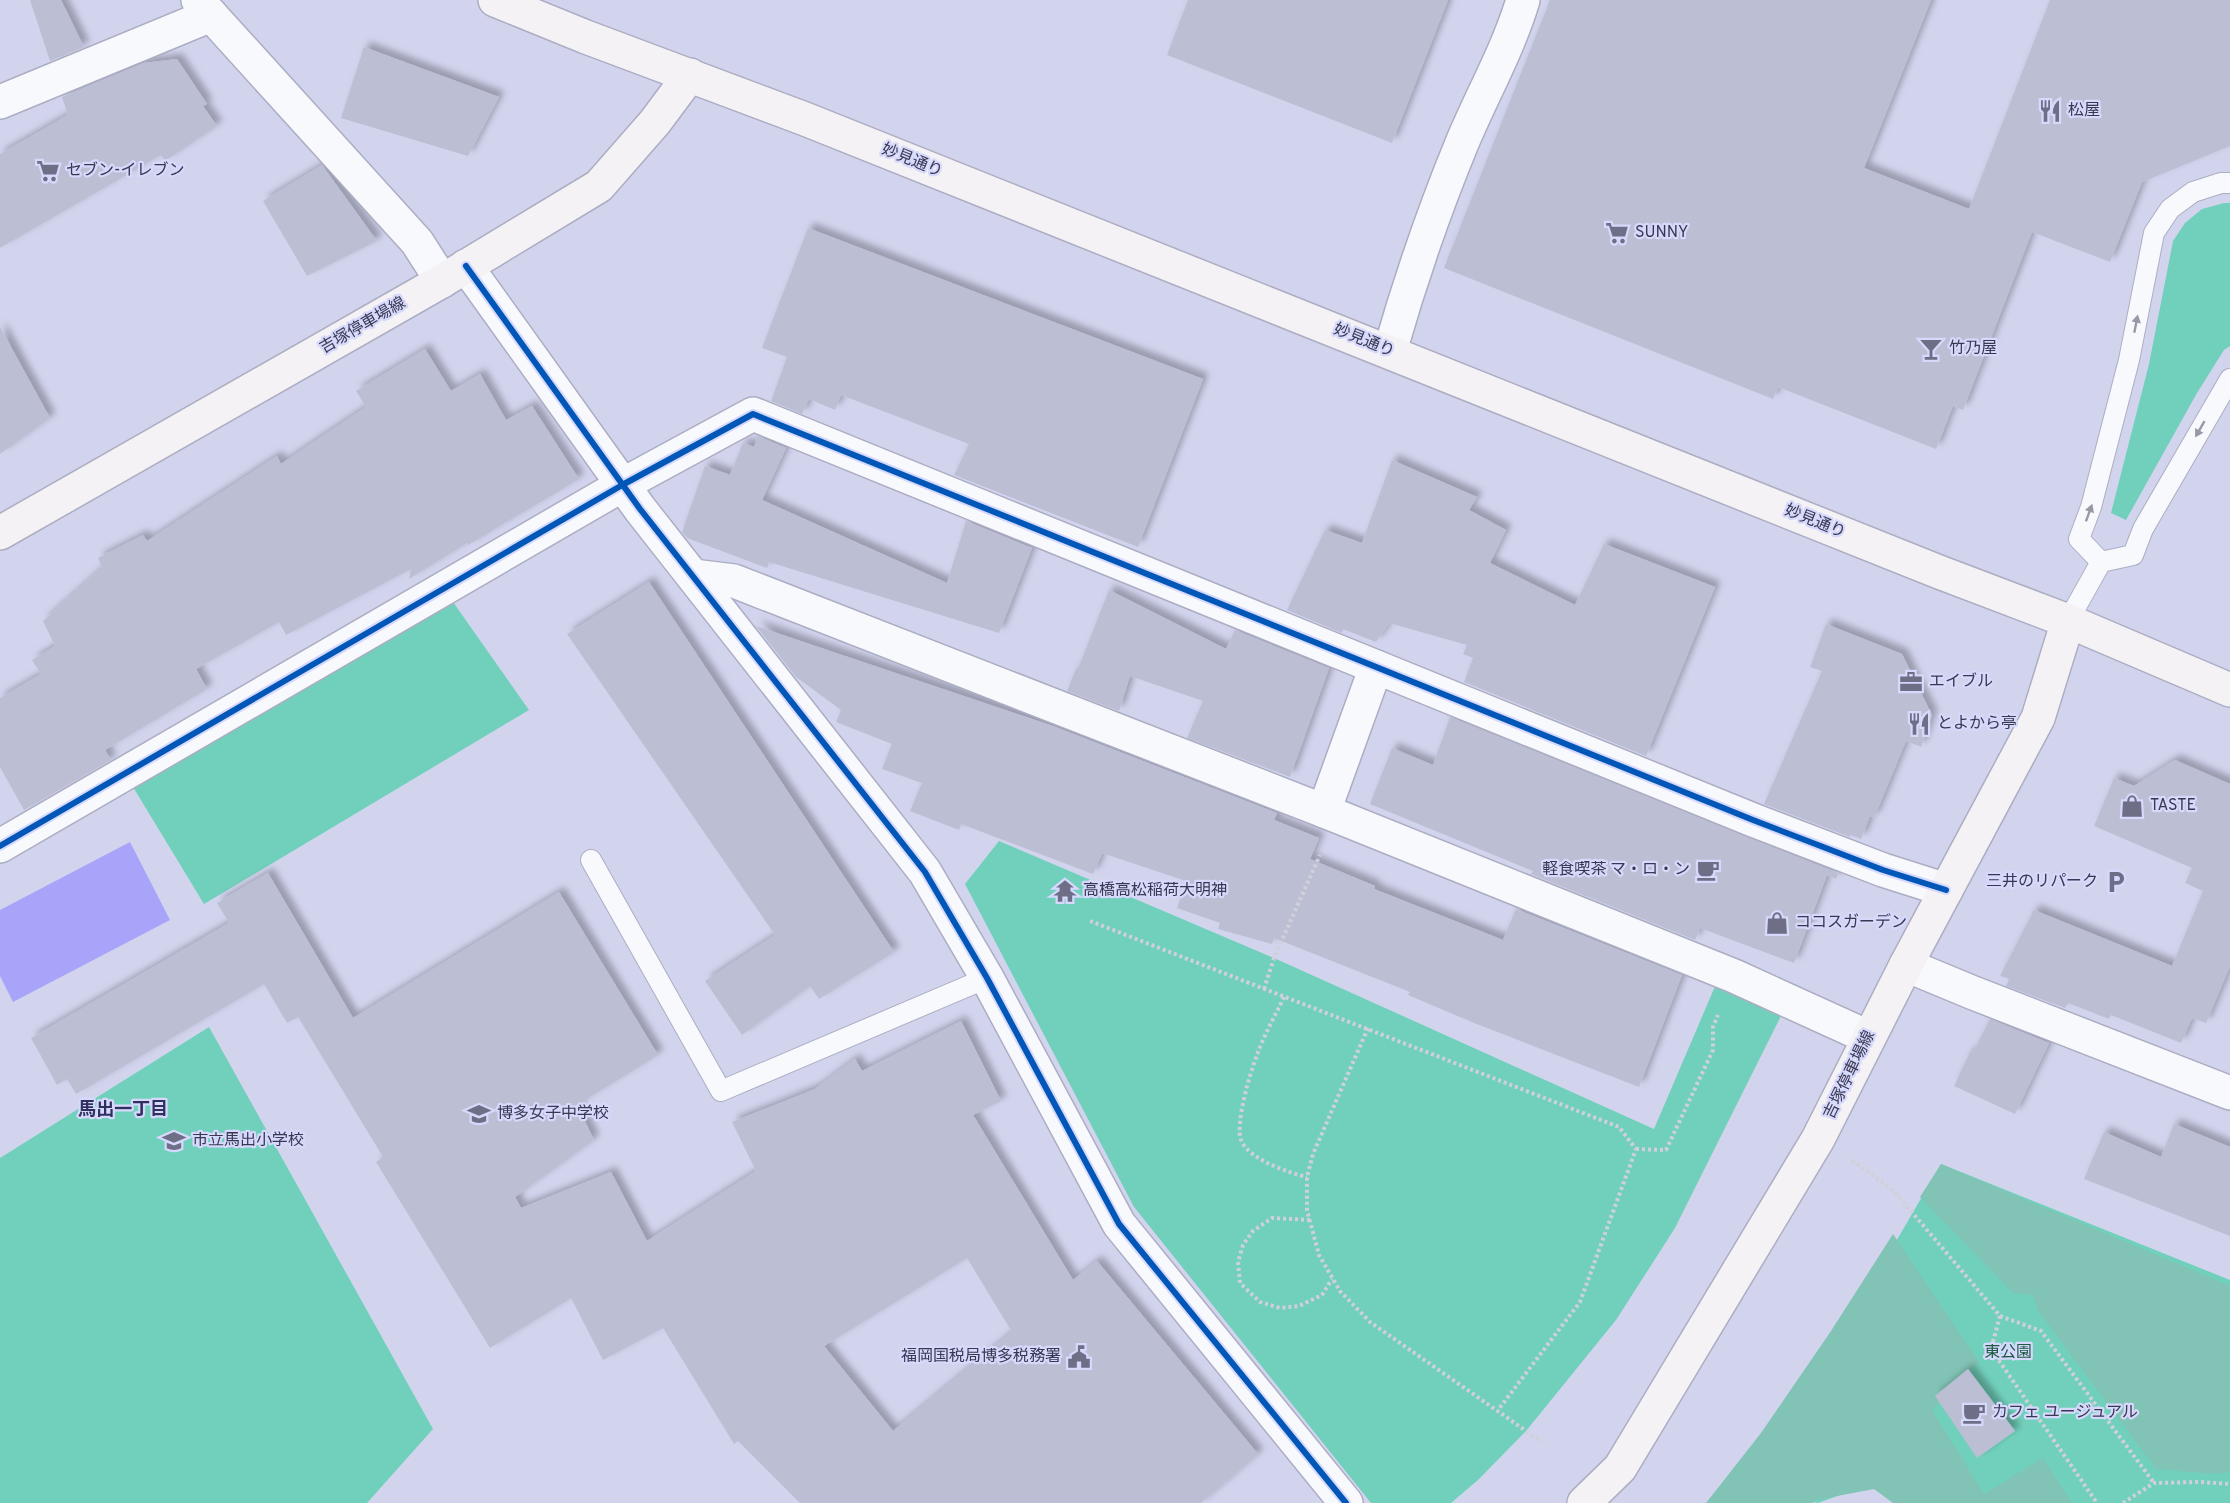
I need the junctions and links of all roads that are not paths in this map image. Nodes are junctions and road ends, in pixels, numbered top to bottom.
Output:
1 (495, 0) edge
2 (1523, 0) edge
3 (204, 8) edge
4 (690, 75) junction
5 (0, 102) edge
6 (2230, 183) edge
7 (454, 273) junction
8 (1390, 351) junction
9 (2230, 379) edge
10 (624, 484) junction
11 (0, 533) edge
12 (2101, 561) junction
13 (693, 576) junction
14 (2068, 621) junction
15 (1376, 667) junction
16 (2230, 690) edge
17 (1331, 814) junction
18 (0, 846) edge
19 (591, 860) dead end
20 (1946, 890) junction
21 (1906, 965) junction
22 (987, 978) junction
23 (1868, 1037) junction
24 (2230, 1093) edge
25 (1346, 1503) edge
26 (1584, 1503) edge

1 - 4 main road, 妙見通り
2 - 8 street
3 - 5 street
3 - 7 street
4 - 7 main road, 吉塚停車場線
4 - 8 main road, 妙見通り
12 -> 6 lane
7 - 10 street
7 - 11 main road, 吉塚停車場線
8 - 14 main road, 妙見通り
9 -> 12 lane
10 - 13 street
10 - 15 street
10 - 18 street
12 - 14 lane
13 - 17 street
13 - 22 street
14 - 16 main road, 妙見通り
14 - 20 main road, 吉塚停車場線
15 - 17 street
15 - 20 street
17 - 23 street
19 - 22 lane
20 - 21 main road, 吉塚停車場線
21 - 23 main road, 吉塚停車場線
21 - 24 street
22 - 25 street
23 - 26 main road, 吉塚停車場線

